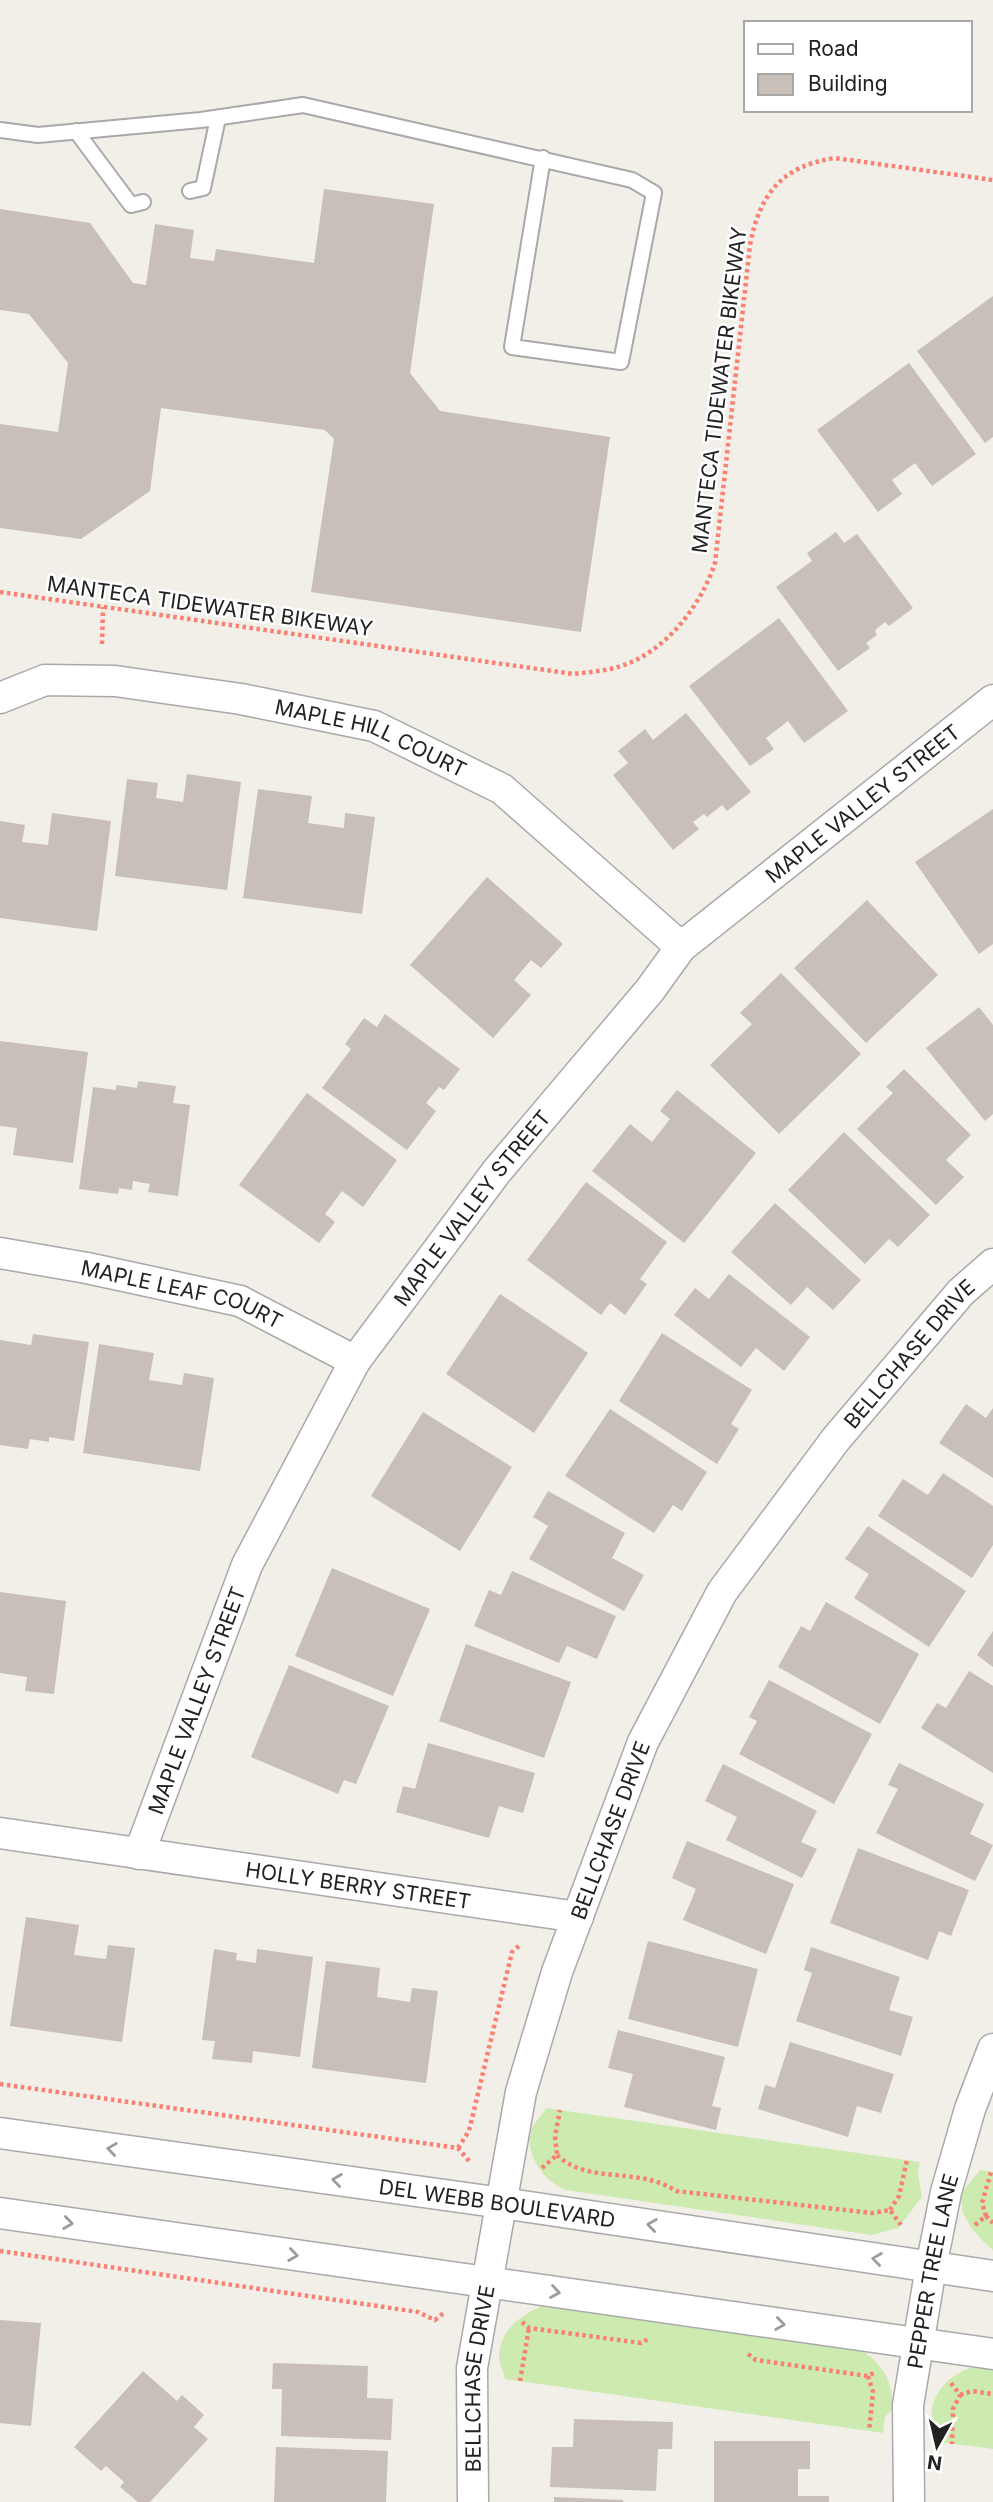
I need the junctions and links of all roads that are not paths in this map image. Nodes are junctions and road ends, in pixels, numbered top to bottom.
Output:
1 (218, 118) junction
2 (0, 130) edge
3 (76, 131) junction
4 (543, 158) junction
5 (190, 191) dead end
6 (143, 202) dead end
7 (0, 698) edge
8 (993, 701) edge
9 (681, 947) junction
10 (0, 1253) edge
11 (993, 1264) edge
12 (355, 1361) junction
13 (0, 1833) edge
14 (139, 1854) junction
15 (578, 1917) junction
16 (993, 2049) edge
17 (0, 2133) edge
18 (502, 2203) junction
19 (0, 2213) edge
20 (930, 2267) junction
21 (993, 2276) edge
22 (488, 2282) junction
23 (918, 2343) junction
24 (993, 2354) edge
25 (473, 2502) edge
26 (909, 2502) edge

1 - 3 lane
1 - 4 lane
1 - 5 lane
2 - 3 lane
3 - 6 lane
4 - 4 lane
7 - 9 street, MAPLE HILL COURT
8 - 9 street, MAPLE VALLEY STREET
9 - 12 street, MAPLE VALLEY STREET
10 - 12 street, MAPLE LEAF COURT
11 - 15 street, BELLCHASE DRIVE
12 - 14 street, MAPLE VALLEY STREET
13 - 14 street, HOLLY BERRY STREET
14 - 15 street, HOLLY BERRY STREET
15 - 18 street, BELLCHASE DRIVE
16 - 20 street, PEPPER TREE LANE
18 -> 17 street, DEL WEBB BOULEVARD
20 -> 18 street, DEL WEBB BOULEVARD
18 - 22 street, BELLCHASE DRIVE
19 -> 22 street
20 - 21 street, DEL WEBB BOULEVARD
20 - 23 street, PEPPER TREE LANE
22 -> 23 street
22 - 25 street, BELLCHASE DRIVE
23 - 24 street
23 - 26 street, PEPPER TREE LANE

